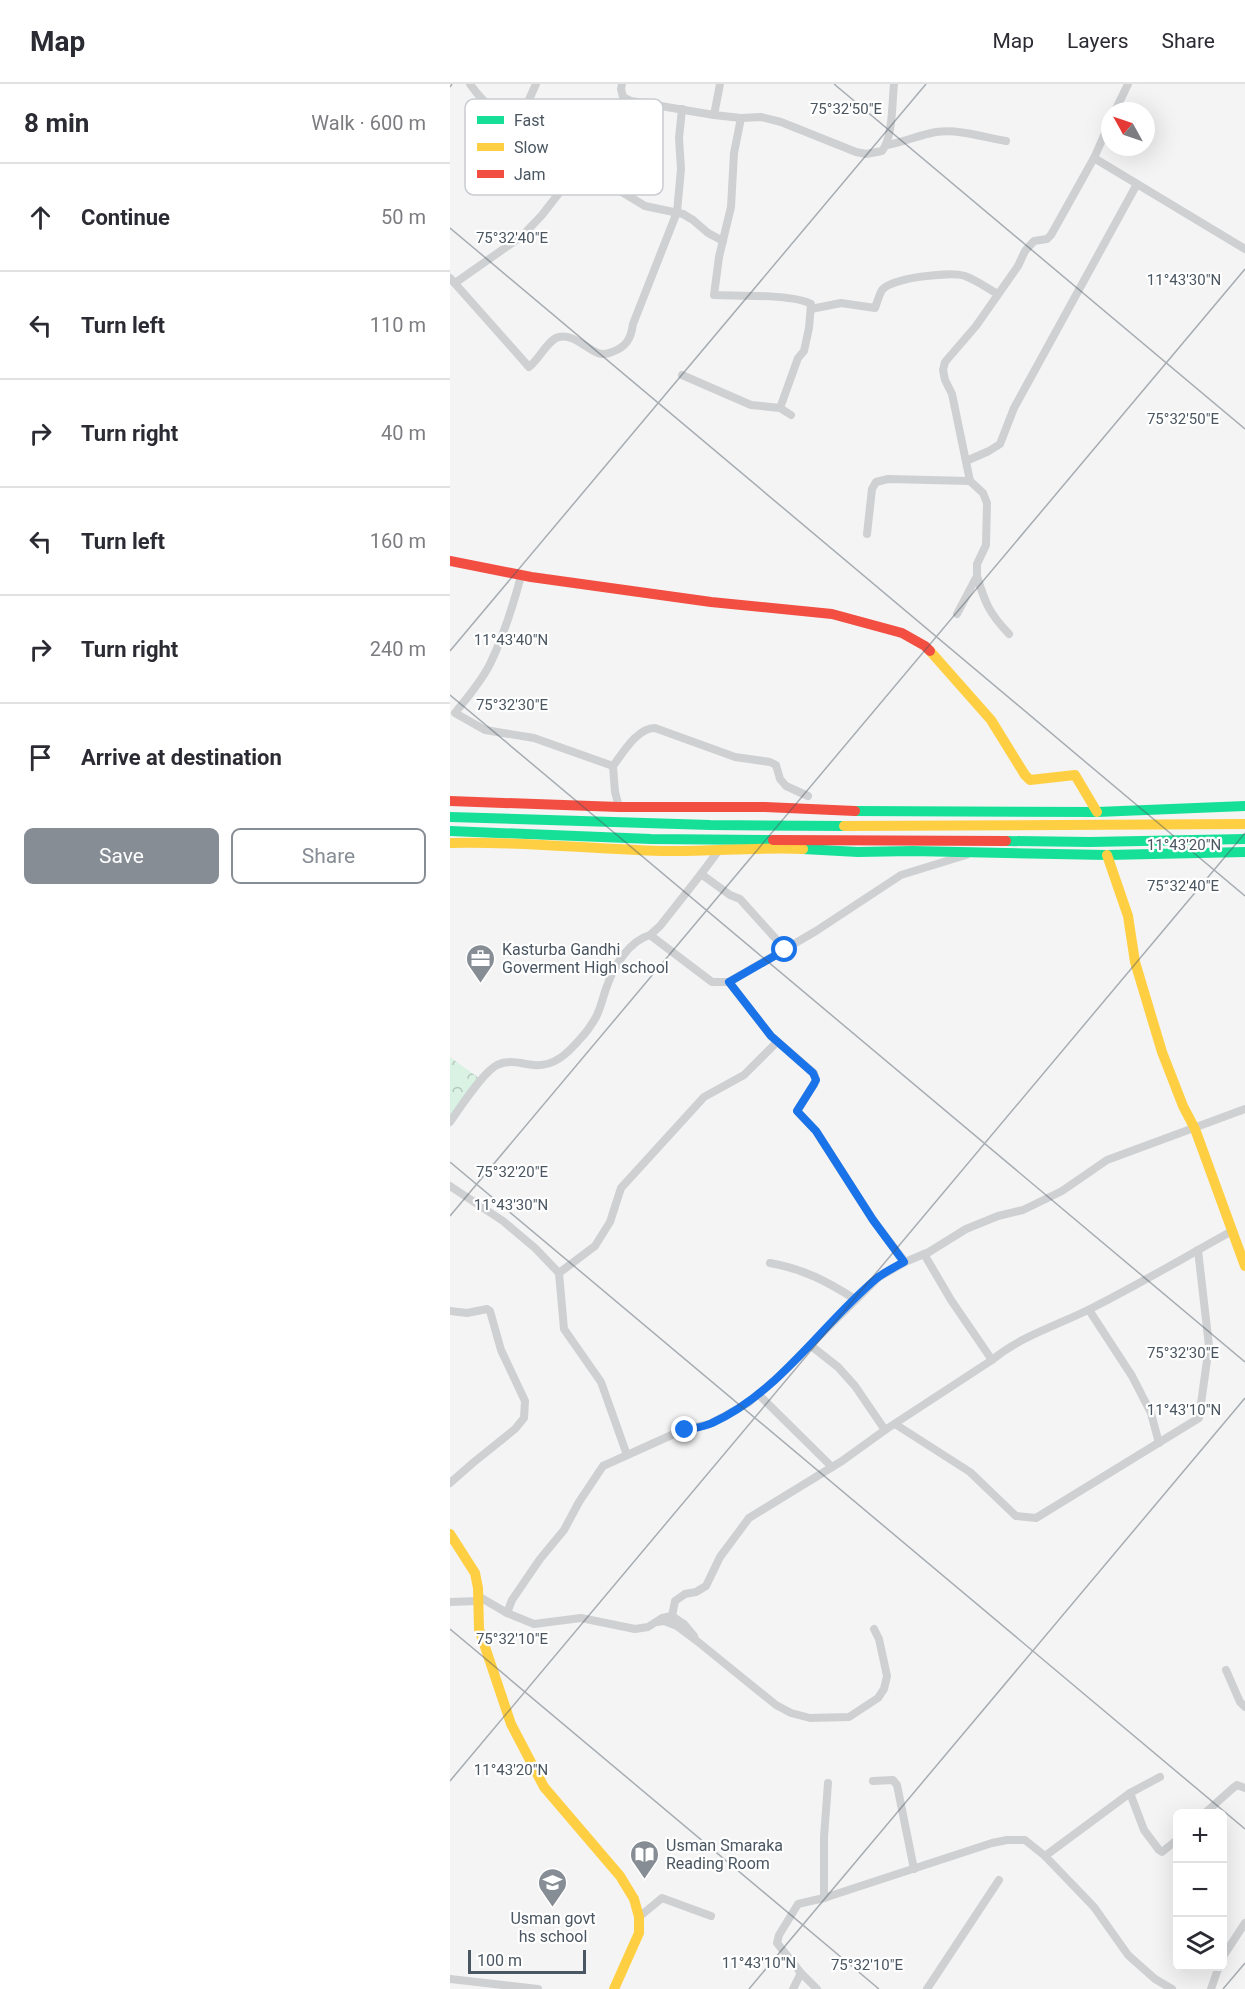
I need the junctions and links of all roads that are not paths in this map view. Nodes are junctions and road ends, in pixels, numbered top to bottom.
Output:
1 (470, 84) edge
2 (536, 84) edge
3 (622, 84) edge
4 (720, 84) edge
5 (894, 84) edge
6 (1128, 84) edge
7 (481, 99) edge
8 (529, 99) edge
9 (627, 99) edge
10 (1119, 102) edge
11 (663, 106) edge
12 (682, 109) junction
13 (714, 115) junction
14 (741, 118) junction
15 (1006, 141) dead end
16 (1101, 142) edge
17 (885, 152) junction
18 (1094, 158) junction
19 (1137, 184) junction
20 (558, 195) edge
21 (627, 195) edge
22 (677, 212) junction
23 (723, 241) junction
24 (1245, 249) edge
25 (453, 280) edge
26 (998, 294) junction
27 (811, 309) junction
28 (682, 375) dead end
29 (780, 408) junction
30 (791, 415) dead end
31 (966, 461) junction
32 (970, 481) junction
33 (867, 534) dead end
34 (450, 561) edge
35 (521, 576) junction
36 (977, 576) junction
37 (957, 614) dead end
38 (1009, 634) dead end
39 (614, 766) junction
40 (808, 796) dead end
41 (450, 801) edge
42 (1245, 806) edge
43 (619, 807) junction
44 (1097, 812) junction
45 (450, 816) edge
46 (1245, 824) edge
47 (450, 831) edge
48 (1245, 839) edge
49 (450, 843) edge
50 (719, 850) junction
51 (1245, 852) edge
52 (970, 854) junction
53 (1107, 855) junction
54 (700, 874) junction
55 (650, 935) junction
56 (785, 950) junction
57 (729, 982) junction
58 (777, 1042) junction
59 (1245, 1109) edge
60 (450, 1122) edge
61 (1195, 1129) junction
62 (450, 1186) edge
63 (1232, 1231) junction
64 (1198, 1250) junction
65 (924, 1254) junction
66 (904, 1262) junction
67 (770, 1263) dead end
68 (1245, 1266) edge
69 (559, 1273) junction
70 (855, 1299) junction
71 (1089, 1310) junction
72 (450, 1311) edge
73 (810, 1345) junction
74 (992, 1360) junction
75 (758, 1394) junction
76 (894, 1424) junction
77 (885, 1430) junction
78 (1159, 1443) junction
79 (627, 1455) junction
80 (832, 1467) junction
81 (450, 1484) edge
82 (450, 1533) edge
83 (454, 1550) edge
84 (478, 1598) junction
85 (450, 1602) edge
86 (507, 1613) junction
87 (672, 1616) junction
88 (657, 1622) junction
89 (874, 1629) dead end
90 (697, 1641) junction
91 (1226, 1670) dead end
92 (869, 1695) dead end
93 (878, 1698) junction
94 (1245, 1707) edge
95 (1160, 1777) dead end
96 (873, 1781) dead end
97 (828, 1783) dead end
98 (1245, 1788) edge
99 (1131, 1794) junction
100 (1210, 1809) edge
101 (1173, 1843) edge
102 (1045, 1856) junction
103 (914, 1869) junction
104 (999, 1880) dead end
105 (824, 1898) junction
106 (711, 1916) dead end
107 (639, 1917) junction
108 (1245, 1923) edge
109 (1227, 1950) edge
110 (1217, 1971) edge
111 (801, 1973) junction
112 (450, 1979) edge
113 (521, 1988) edge
114 (538, 1989) edge
115 (614, 1989) edge
116 (793, 1989) edge
117 (817, 1989) edge
118 (927, 1989) edge
119 (1172, 1989) edge
120 (1211, 1989) edge

1 - 7 street
2 - 8 street
3 - 9 street
4 - 13 street
5 - 17 street
6 - 10 street
11 - 12 street
12 - 13 street
12 - 22 street
13 - 14 street
14 - 17 street
14 - 23 street
15 - 17 street
16 - 18 street
18 - 19 street
18 - 26 street
19 - 24 street
19 - 31 street
20 - 25 street
21 - 22 street
22 - 23 street
22 - 25 street
23 - 27 street
26 - 27 street
26 - 31 street
27 - 29 street
28 - 29 street
29 - 30 street
31 - 32 street
32 - 33 street
32 - 36 street
34 - 35 main road
35 - 39 street
35 - 44 main road
36 - 37 street
36 - 38 street
39 - 40 street
39 - 43 street
41 - 43 main road
42 - 44 main road
43 - 44 main road
45 - 46 main road
47 - 48 main road
49 - 50 main road
50 - 52 main road
50 - 54 street
51 - 53 main road
52 - 53 main road
52 - 56 street
53 - 61 main road
54 - 55 street
54 - 56 street
55 - 57 street
55 - 60 street
56 - 57 street
57 - 58 street
58 - 66 street
58 - 69 street
59 - 61 street
61 - 63 main road
61 - 65 street
62 - 69 street
63 - 64 street
63 - 68 main road
64 - 71 street
64 - 78 street
65 - 66 street
65 - 74 street
66 - 70 street
67 - 70 street
69 - 79 street
70 - 73 street
71 - 74 street
71 - 78 street
72 - 81 street
73 - 75 street
73 - 77 street
74 - 76 street
75 - 79 street
75 - 80 street
76 - 77 street
76 - 78 street
77 - 80 street
79 - 86 street
80 - 87 street
82 - 83 main road
83 - 84 main road
84 - 85 street
84 - 86 street
84 - 107 main road
86 - 88 street
87 - 88 street
87 - 90 street
88 - 90 street
89 - 93 street
90 - 93 street
91 - 94 street
92 - 93 street
95 - 99 street
96 - 103 street
97 - 105 street
98 - 100 street
99 - 101 street
99 - 102 street
102 - 103 street
102 - 119 street
103 - 105 street
104 - 118 street
105 - 111 street
106 - 107 street
107 - 115 main road
108 - 109 street
110 - 120 street
111 - 116 street
111 - 117 street
112 - 113 street
113 - 114 street

